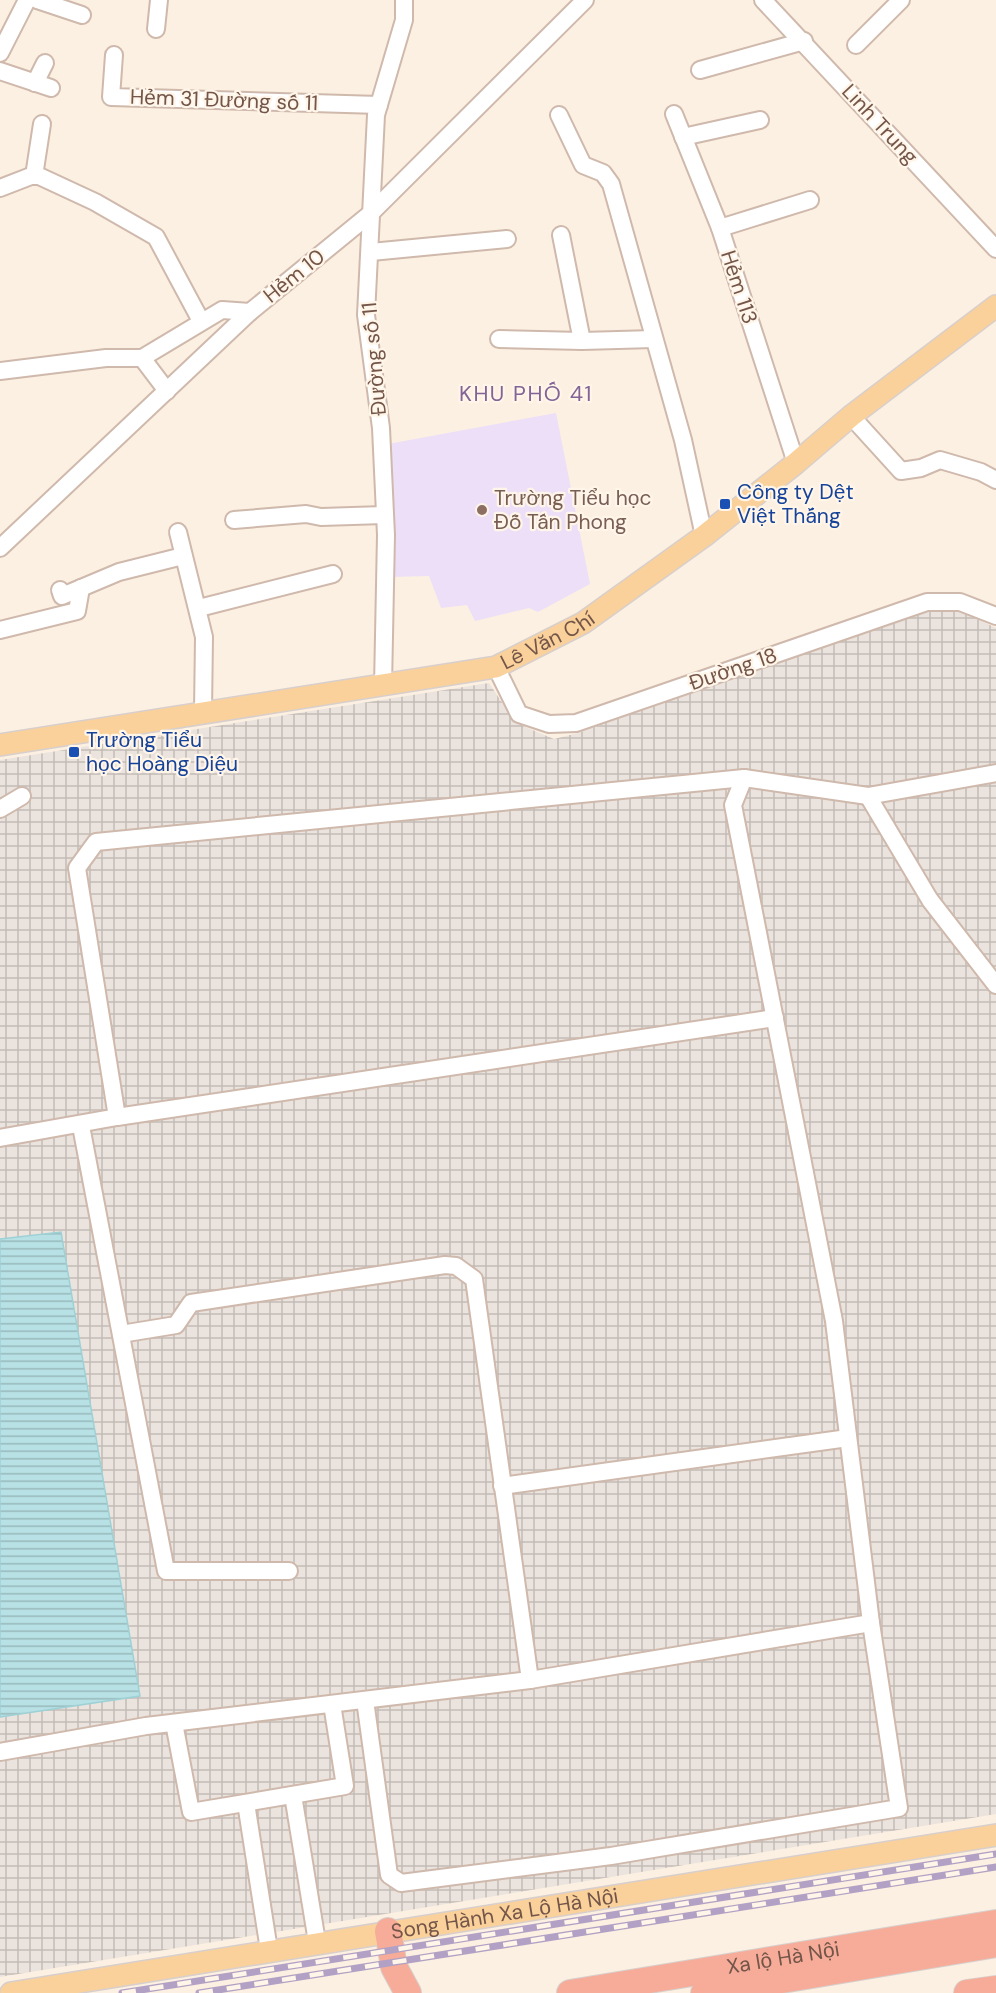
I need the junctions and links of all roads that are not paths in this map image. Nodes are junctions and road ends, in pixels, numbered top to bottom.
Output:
1 (27, 0) edge
2 (37, 0) edge
3 (159, 0) edge
4 (404, 0) edge
5 (585, 0) edge
6 (763, 0) edge
7 (901, 0) edge
8 (82, 15) dead end
9 (156, 29) dead end
10 (804, 41) junction
11 (856, 45) dead end
12 (0, 53) edge
13 (114, 55) dead end
14 (45, 63) dead end
15 (700, 70) dead end
16 (0, 71) edge
17 (379, 105) junction
18 (674, 114) dead end
19 (560, 115) dead end
20 (760, 120) dead end
21 (42, 124) dead end
22 (683, 138) junction
23 (34, 176) junction
24 (0, 188) edge
25 (810, 200) dead end
26 (370, 214) junction
27 (720, 228) junction
28 (561, 235) dead end
29 (507, 239) dead end
30 (996, 249) edge
31 (370, 252) junction
32 (996, 306) edge
33 (250, 312) junction
34 (201, 321) junction
35 (499, 339) dead end
36 (654, 339) junction
37 (582, 341) junction
38 (141, 358) junction
39 (0, 371) edge
40 (166, 391) junction
41 (851, 416) junction
42 (796, 464) junction
43 (996, 480) edge
44 (384, 515) junction
45 (234, 520) dead end
46 (178, 532) dead end
47 (704, 536) junction
48 (0, 548) edge
49 (183, 556) junction
50 (333, 574) dead end
51 (81, 588) junction
52 (60, 590) dead end
53 (199, 608) junction
54 (996, 616) edge
55 (0, 630) edge
56 (496, 667) junction
57 (383, 686) junction
58 (203, 711) junction
59 (0, 745) edge
60 (996, 773) edge
61 (744, 778) junction
62 (22, 796) dead end
63 (868, 796) junction
64 (0, 809) edge
65 (996, 985) edge
66 (775, 1018) junction
67 (117, 1118) junction
68 (81, 1126) junction
69 (0, 1138) edge
70 (121, 1334) junction
71 (848, 1438) junction
72 (502, 1486) junction
73 (289, 1571) dead end
74 (871, 1623) junction
75 (530, 1680) junction
76 (365, 1700) junction
77 (332, 1704) junction
78 (174, 1723) junction
79 (0, 1752) edge
80 (293, 1795) junction
81 (246, 1803) junction
82 (996, 1835) edge
83 (996, 1923) edge
84 (388, 1931) junction
85 (317, 1942) junction
86 (996, 1944) edge
87 (269, 1950) junction
88 (996, 1989) edge
89 (11, 1993) edge
90 (408, 1993) edge
91 (570, 1993) edge
92 (704, 1993) edge
93 (967, 1993) edge

1 - 12 street
2 - 8 street
3 - 9 street
4 - 17 street, Đường số 11
5 - 26 street, Hẻm 10
6 - 10 street, Linh Trung
7 - 11 street
10 - 15 street
10 - 30 street, Linh Trung
13 - 17 street, Hẻm 31 Đường số 11
14 - 16 street
17 - 26 street, Đường số 11
18 - 22 street, Hẻm 113
19 - 36 street
20 - 22 street
21 - 23 street
22 - 27 street, Hẻm 113
23 - 24 street
23 - 34 street
25 - 27 street
26 - 31 street, Đường số 11
26 - 33 street, Hẻm 10
27 - 42 street, Hẻm 113
28 - 37 street
29 - 31 street
31 - 44 street, Đường số 11
32 - 41 main road, Lê Văn Chí
33 - 34 street
33 - 40 street, Hẻm 10
34 - 38 street
35 - 37 street
36 - 37 street
36 - 47 street
38 - 39 street
38 - 40 street
40 - 48 street, Hẻm 10
41 - 42 main road, Lê Văn Chí
41 - 43 street
42 - 47 main road, Lê Văn Chí
44 - 45 street
44 - 57 street, Đường số 11
46 - 49 street
47 - 56 main road, Lê Văn Chí
49 - 51 street
49 - 53 street
50 - 53 street
51 - 52 street
51 - 55 street
53 - 58 street
54 - 56 street, Đường 18
56 - 57 main road, Lê Văn Chí
57 - 58 main road, Lê Văn Chí
58 - 59 main road, Lê Văn Chí
60 - 63 street
61 - 63 street
61 - 66 street
61 - 67 street
62 - 64 street
63 - 65 street
66 - 67 street
66 - 71 street
67 - 68 street
68 - 69 street
68 - 70 street
70 - 72 street
70 - 73 street
71 - 72 street
71 - 74 street
72 - 75 street
74 - 75 street
74 - 76 street
75 - 76 street
76 - 77 street
77 - 78 street
77 - 80 street
78 - 79 street
78 - 81 street
80 - 81 street
80 - 85 street
81 - 87 street
82 - 84 main road, Song Hành Xa Lộ Hà Nội
83 - 91 highway, Xa lộ Hà Nội
84 - 85 main road, Song Hành Xa Lộ Hà Nội
84 - 90 highway
85 - 87 main road, Song Hành Xa Lộ Hà Nội
86 - 92 highway, Xa lộ Hà Nội
87 - 89 main road, Song Hành Xa Lộ Hà Nội
88 - 93 highway

